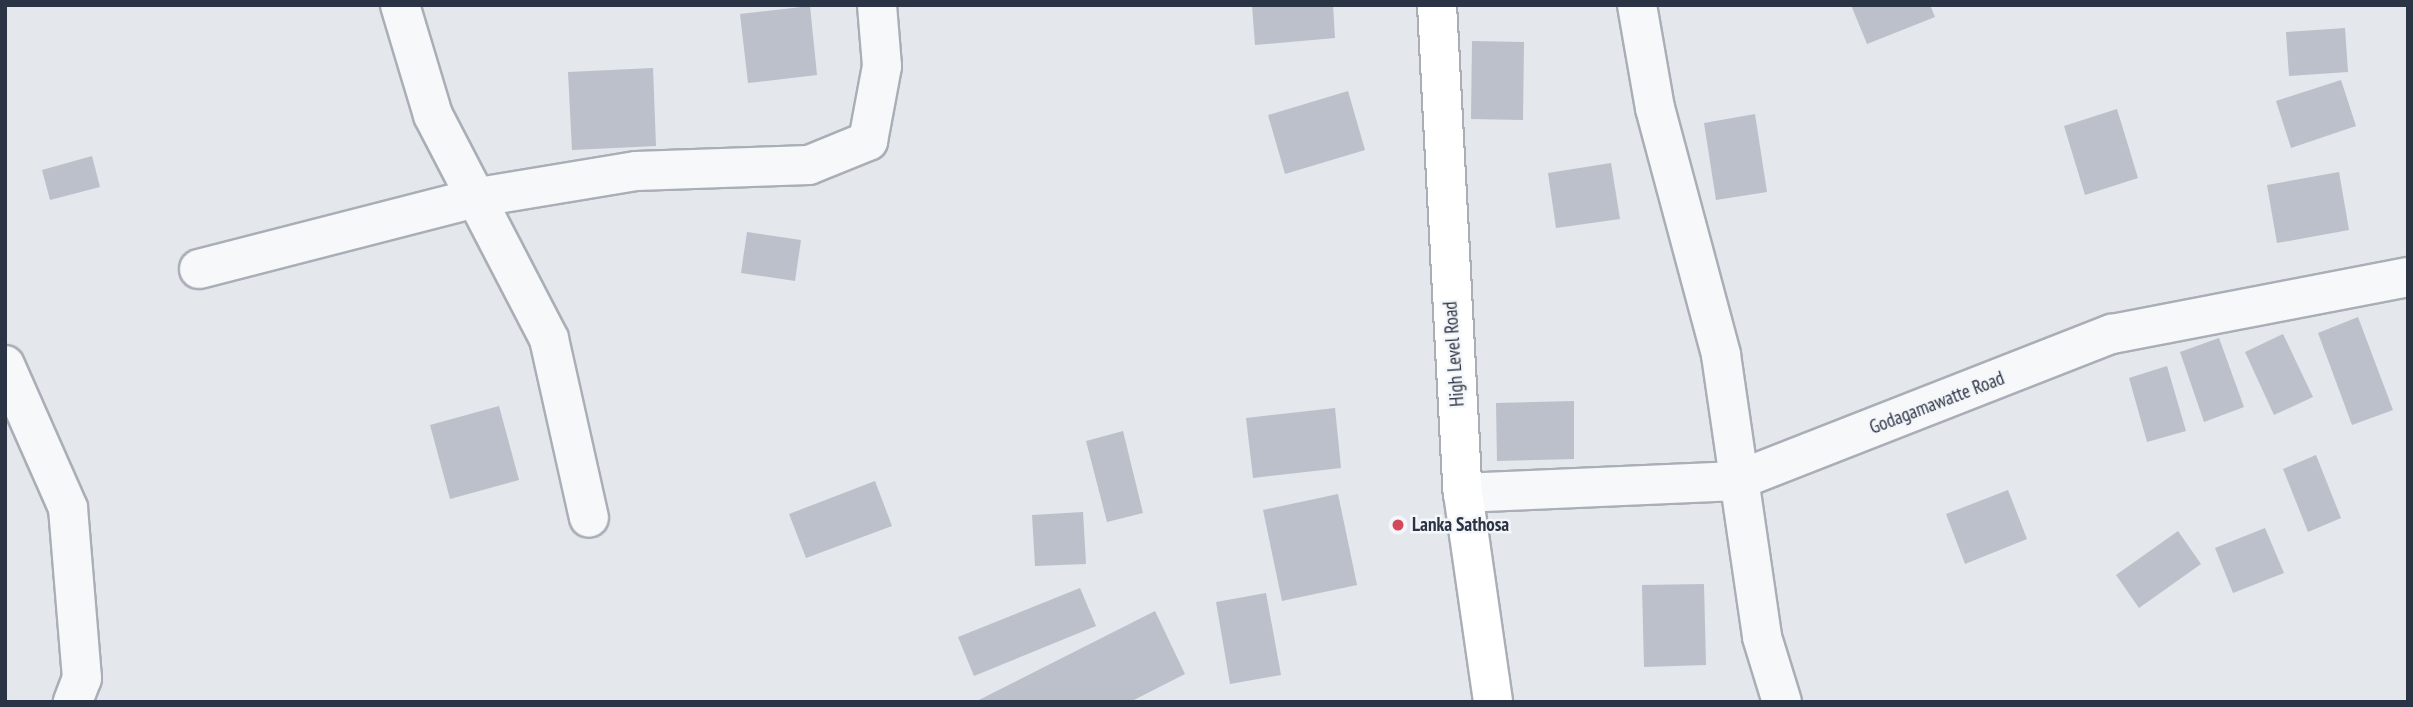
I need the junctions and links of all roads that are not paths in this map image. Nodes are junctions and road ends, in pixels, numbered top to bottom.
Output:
1 (400, 5) edge
2 (877, 5) edge
3 (1437, 5) edge
4 (1637, 5) edge
5 (479, 197) junction
6 (199, 269) dead end
7 (2408, 277) edge
8 (5, 365) edge
9 (1735, 481) junction
10 (1462, 493) junction
11 (589, 518) dead end
12 (73, 702) edge
13 (1493, 702) edge
14 (1782, 702) edge

1 - 5 street
2 - 5 street
3 - 10 highway, High Level Road
4 - 9 street
5 - 6 street
5 - 11 street
7 - 9 street, Godagamawatte Road
8 - 12 street
9 - 10 street, Godagamawatte Road
9 - 14 street
10 - 13 highway, High Level Road

